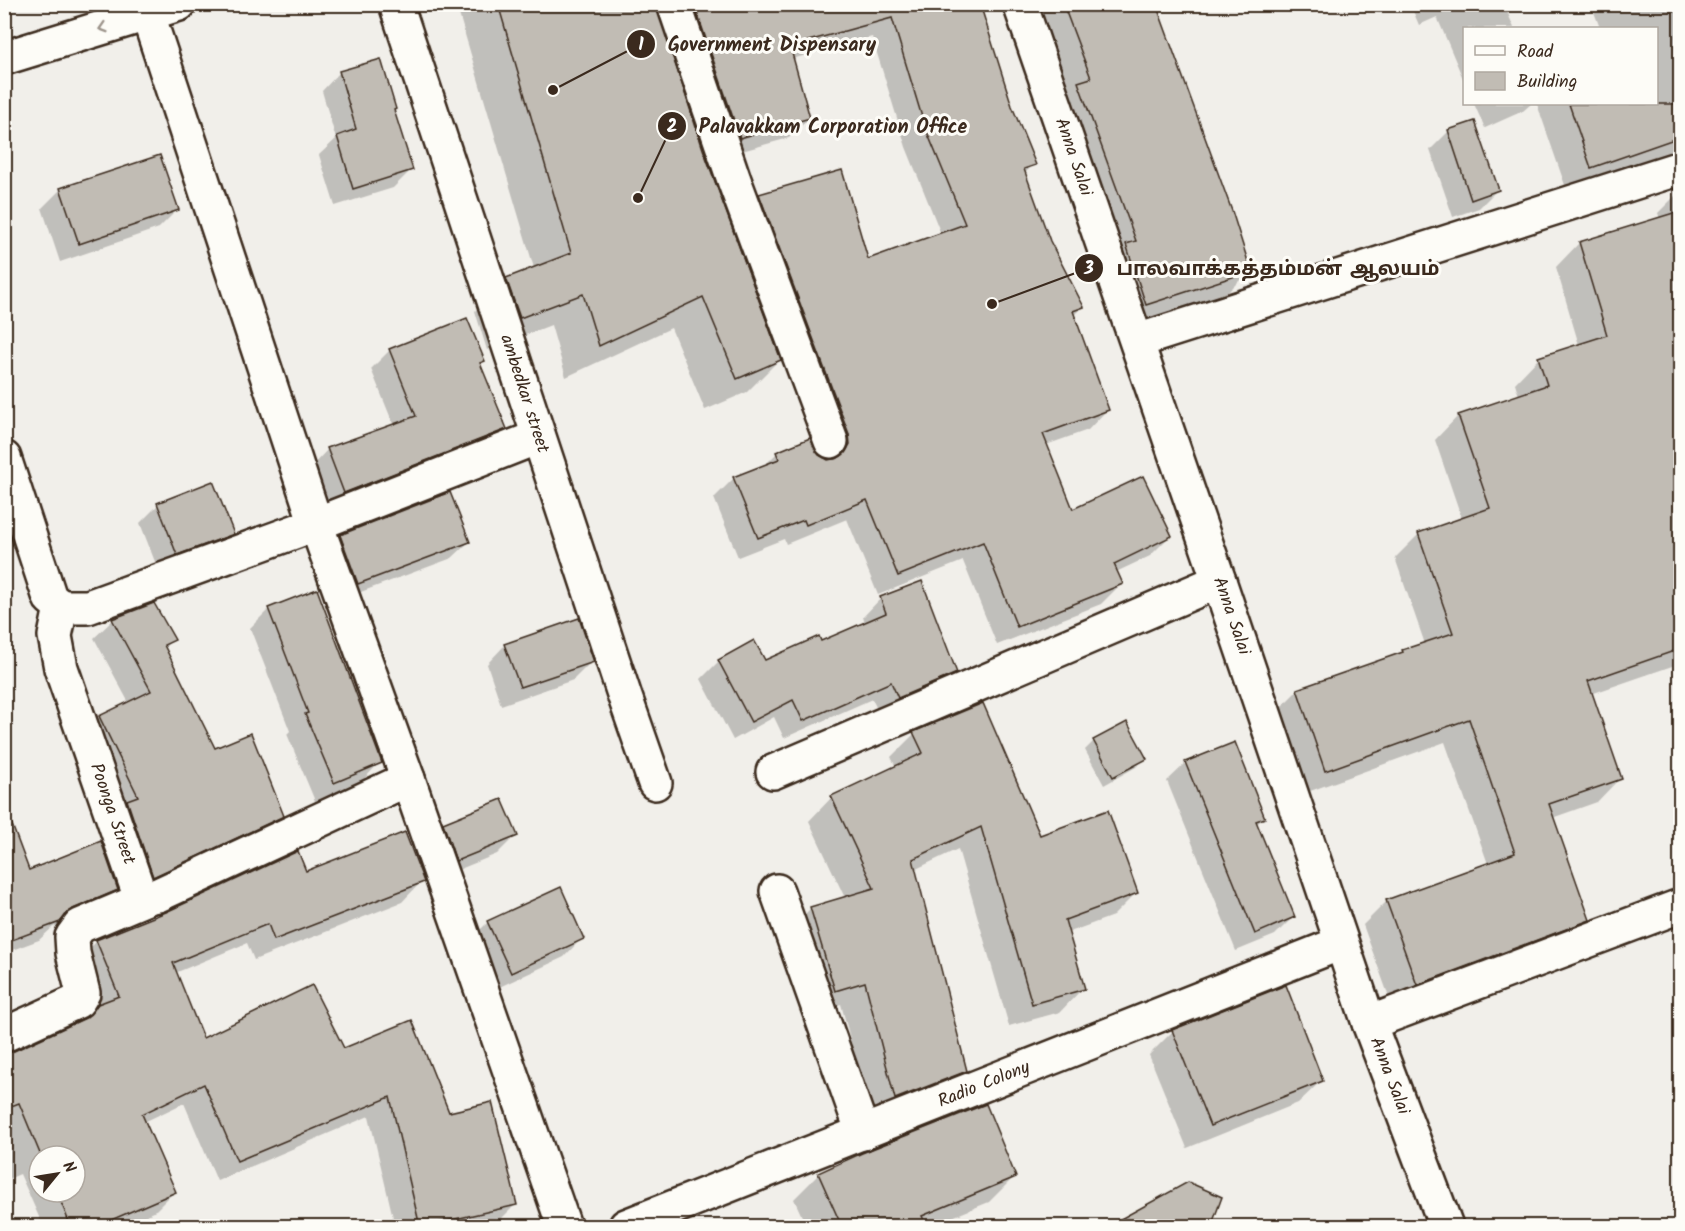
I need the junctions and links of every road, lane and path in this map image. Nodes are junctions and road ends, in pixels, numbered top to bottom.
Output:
1 (179, 4) edge
2 (396, 4) edge
3 (674, 4) edge
4 (1020, 4) edge
5 (148, 15) junction
6 (4, 58) edge
7 (1680, 168) edge
8 (1137, 341) junction
9 (538, 437) junction
10 (831, 441) dead end
11 (4, 458) edge
12 (316, 524) junction
13 (1219, 581) junction
14 (61, 607) junction
15 (773, 772) dead end
16 (408, 779) junction
17 (655, 783) dead end
18 (777, 891) dead end
19 (149, 897) junction
20 (1680, 906) edge
21 (1341, 942) junction
22 (1369, 1023) junction
23 (4, 1035) edge
24 (863, 1133) junction
25 (564, 1227) edge
26 (626, 1227) edge
27 (1446, 1227) edge

1 - 5 street
2 - 9 street, ambedkar street
3 - 10 street
4 - 8 street, Anna Salai
5 -> 6 street
5 - 12 street
7 - 8 street
8 - 13 street, Anna Salai
9 - 12 street
9 - 17 street, ambedkar street
11 - 14 street
12 - 14 street
12 - 16 street
13 - 15 street
13 - 21 street, Anna Salai
14 - 19 street, Poonga Street
16 - 19 street
16 - 25 street
18 - 24 street
19 - 23 street
20 - 22 street
21 - 22 street, Anna Salai
21 - 24 street, Radio Colony
22 - 27 street, Anna Salai
24 - 26 street, Radio Colony

